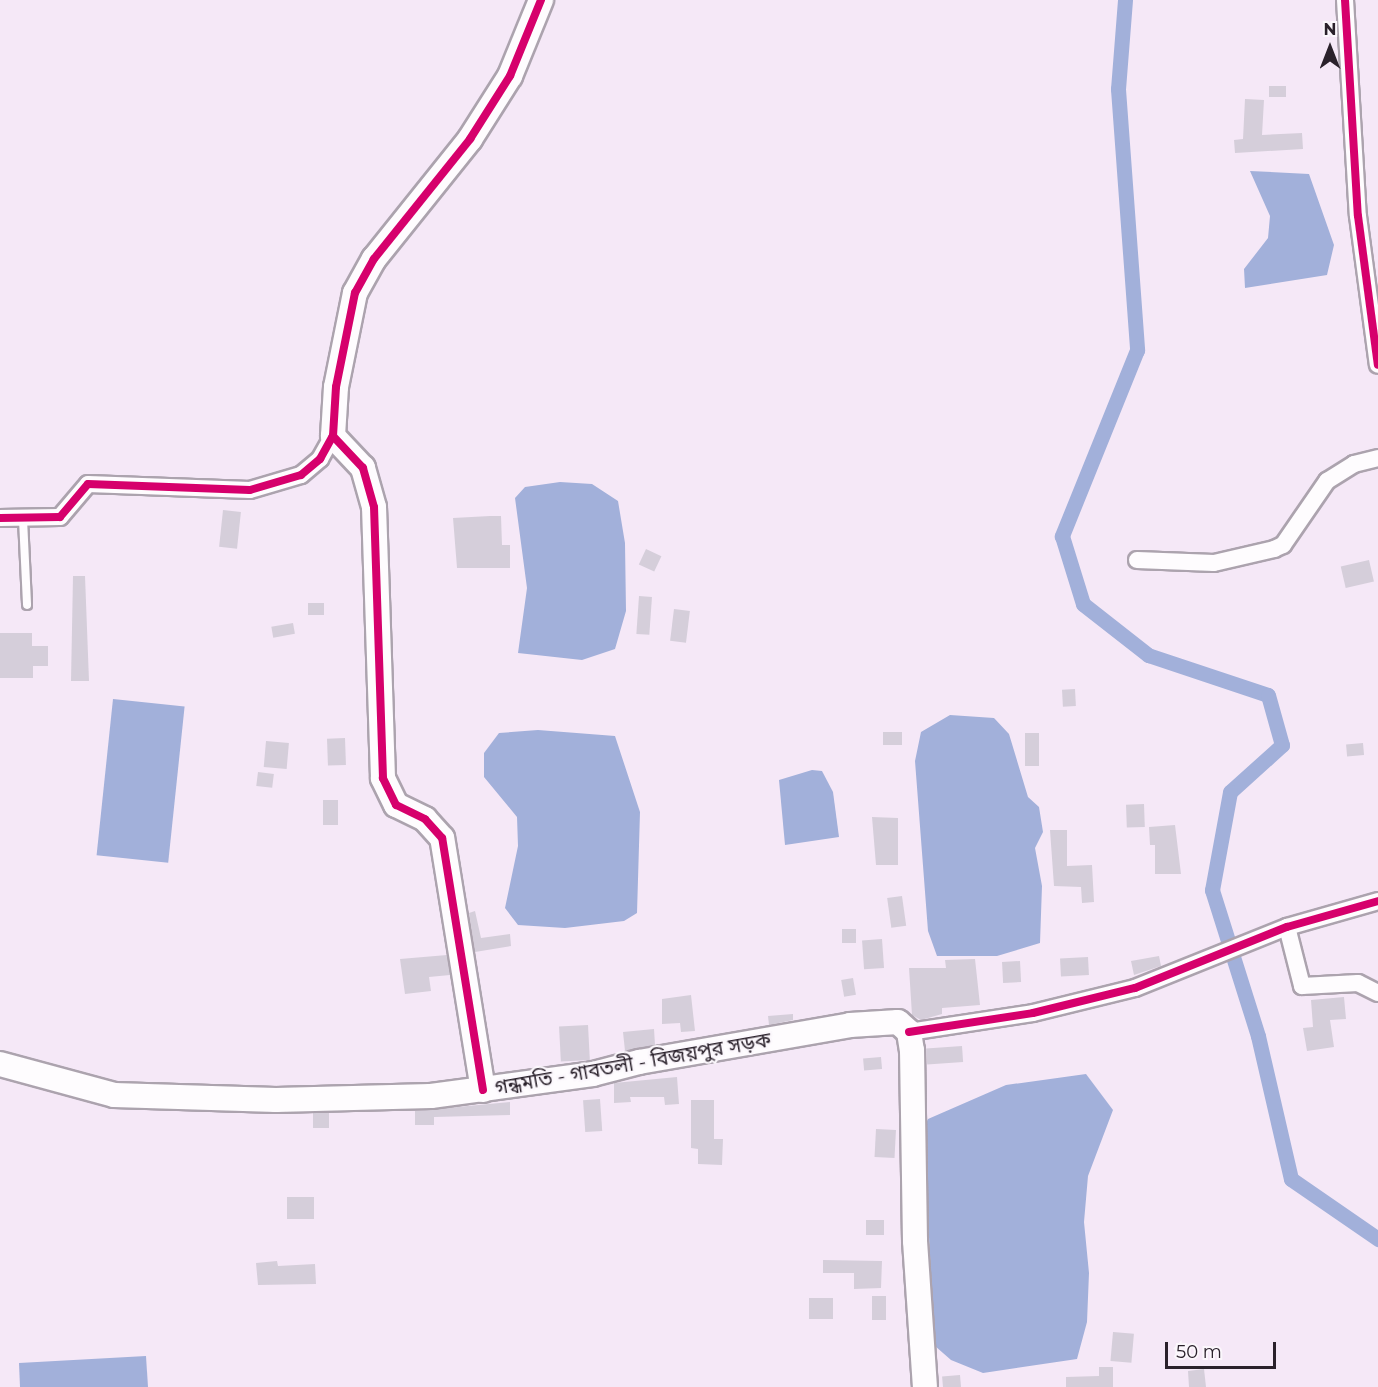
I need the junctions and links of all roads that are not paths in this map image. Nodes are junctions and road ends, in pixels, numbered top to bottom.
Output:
1 (541, 0) edge
2 (1345, 0) edge
3 (1378, 365) edge
4 (333, 436) junction
5 (1378, 458) edge
6 (0, 518) edge
7 (22, 519) junction
8 (1137, 560) dead end
9 (27, 605) dead end
10 (1378, 901) edge
11 (1287, 927) junction
12 (1378, 993) edge
13 (909, 1032) junction
14 (0, 1064) edge
15 (483, 1090) junction
16 (926, 1387) edge

1 - 4 main road
2 - 3 street
4 - 7 street
4 - 15 main road
5 - 8 street
6 - 7 street
7 - 9 lane
10 - 11 street
11 - 12 street
11 - 13 street
13 - 15 main road, গন্ধমতি - গাবতলী - বিজয়পুর সড়ক
13 - 16 main road
14 - 15 main road, গন্ধমতি - গাবতলী - বিজয়পুর সড়ক

